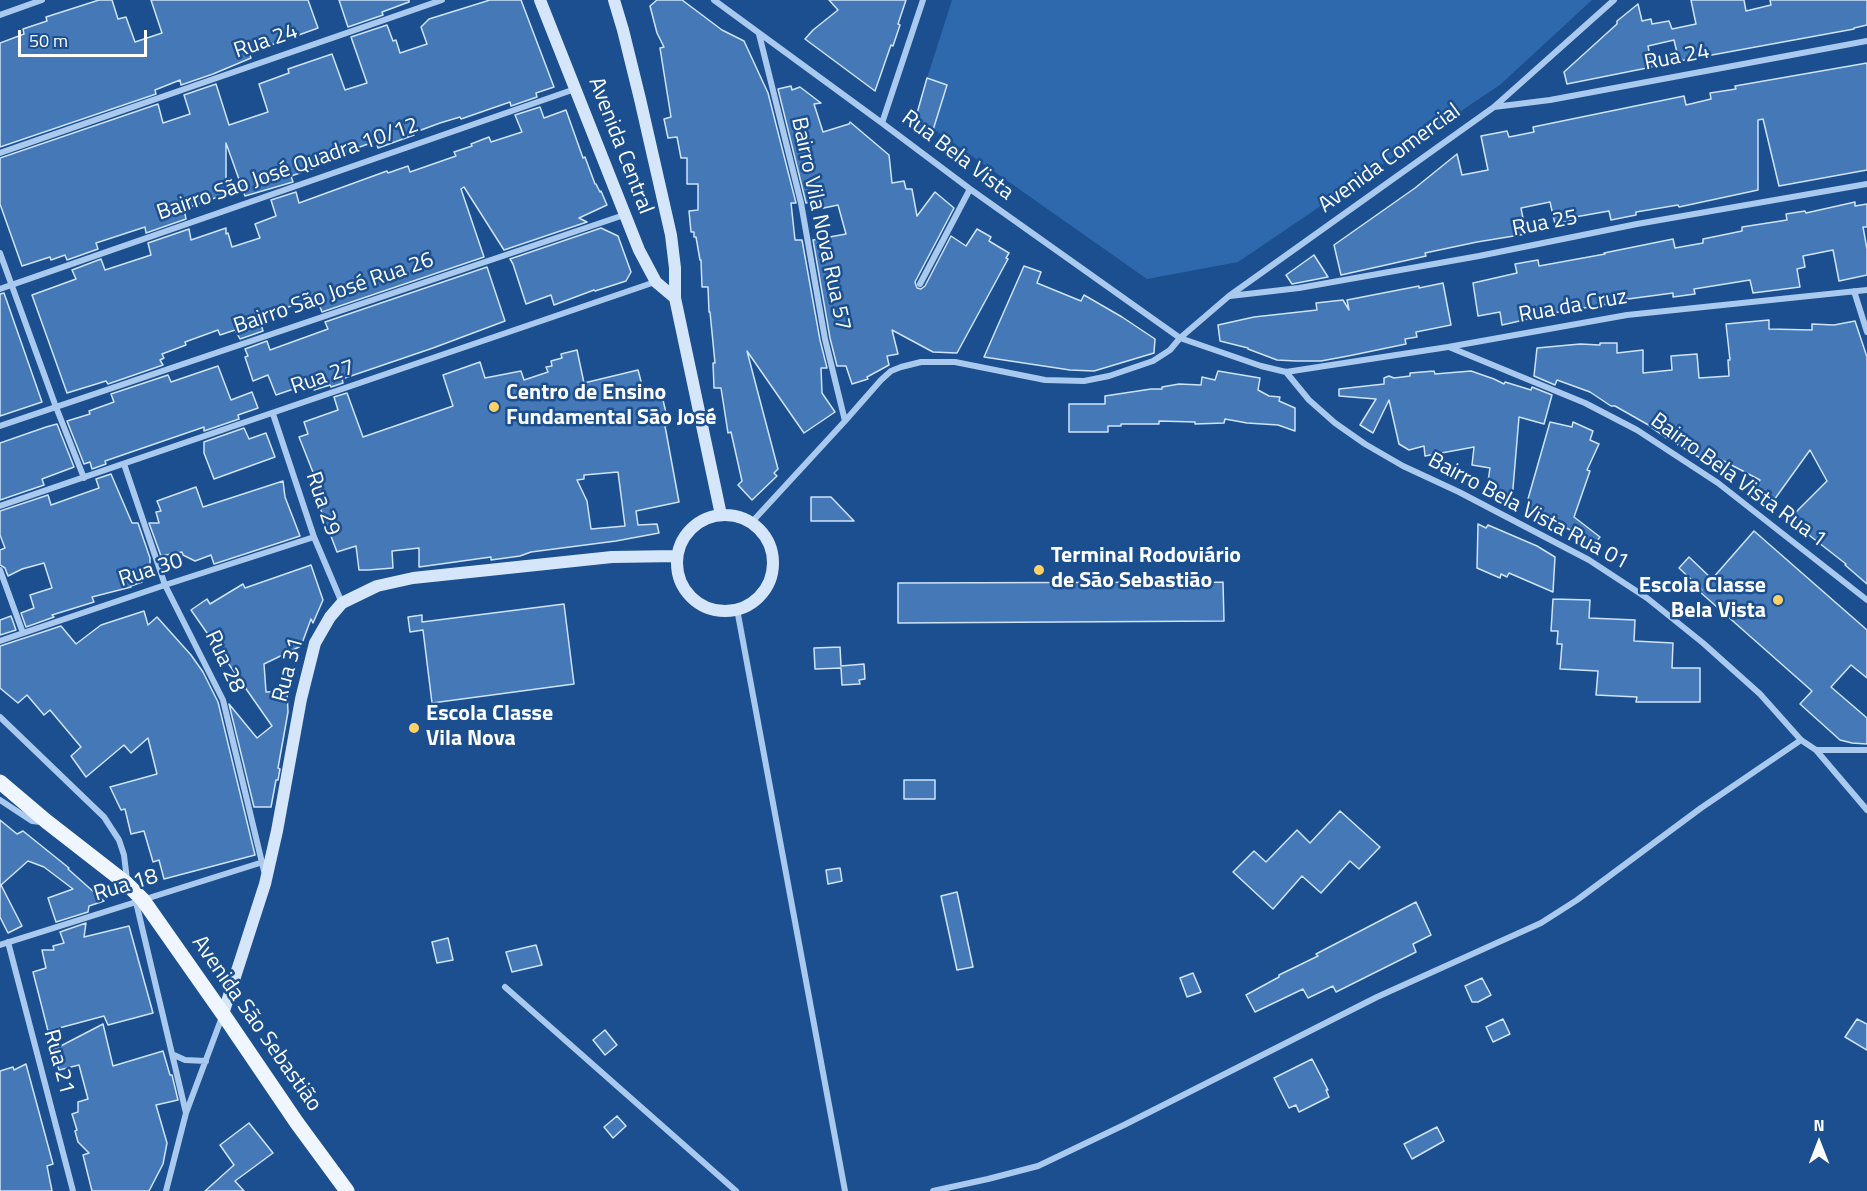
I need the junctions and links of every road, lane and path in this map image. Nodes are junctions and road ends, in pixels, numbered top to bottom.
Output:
1 (42, 0) edge
2 (442, 0) edge
3 (540, 0) edge
4 (614, 0) edge
5 (714, 0) edge
6 (923, 0) edge
7 (1614, 0) edge
8 (0, 15) edge
9 (759, 34) junction
10 (1867, 41) edge
11 (576, 89) junction
12 (1494, 107) junction
13 (882, 123) junction
14 (0, 153) edge
15 (1867, 184) edge
16 (970, 189) junction
17 (624, 215) junction
18 (0, 254) edge
19 (656, 282) junction
20 (920, 284) dead end
21 (11, 285) junction
22 (0, 289) edge
23 (1867, 290) edge
24 (1854, 291) junction
25 (1229, 296) junction
26 (675, 298) junction
27 (1867, 332) edge
28 (1180, 338) junction
29 (1448, 347) junction
30 (1286, 372) junction
31 (56, 407) junction
32 (273, 414) junction
33 (845, 421) junction
34 (0, 426) edge
35 (124, 464) junction
36 (84, 478) junction
37 (0, 506) edge
38 (721, 515) junction
39 (751, 523) junction
40 (314, 537) junction
41 (677, 556) junction
42 (0, 570) edge
43 (165, 585) junction
44 (1867, 600) edge
45 (342, 603) junction
46 (737, 609) junction
47 (23, 633) junction
48 (0, 641) edge
49 (0, 717) edge
50 (1801, 740) junction
51 (1816, 750) junction
52 (1867, 750) edge
53 (0, 782) edge
54 (0, 800) edge
55 (1867, 810) edge
56 (46, 821) junction
57 (263, 862) junction
58 (128, 884) junction
59 (265, 884) junction
60 (140, 901) junction
61 (8, 942) junction
62 (0, 945) edge
63 (506, 987) dead end
64 (224, 1014) junction
65 (174, 1055) junction
66 (206, 1061) junction
67 (186, 1113) junction
68 (73, 1191) edge
69 (166, 1191) edge
70 (347, 1191) edge
71 (736, 1191) edge
72 (845, 1191) edge
73 (933, 1191) edge

1 - 8 street
2 - 14 street, Rua 24
3 - 11 street, Avenida Central
4 - 26 street, Avenida Central
5 - 9 street, Rua Bela Vista
6 - 13 street
7 - 12 street, Avenida Comercial
9 - 13 street, Rua Bela Vista
9 - 33 street, Bairro Vila Nova Rua 57
10 - 12 street, Rua 24
11 - 17 street, Avenida Central
11 - 21 street, Bairro São José Quadra 10/12
12 - 25 street, Avenida Comercial
13 - 16 street, Rua Bela Vista
15 - 25 street, Rua 25
16 - 20 street
16 - 28 street, Rua Bela Vista
17 - 19 street, Avenida Central
17 - 31 street, Bairro São José Rua 26
18 - 21 street
19 - 26 street, Avenida Central
19 - 32 street, Rua 27
21 - 22 street
21 - 31 street
23 - 24 street, Rua da Cruz
24 - 27 street
24 - 29 street, Rua da Cruz
25 - 28 street, Avenida Comercial
26 - 38 street, Avenida Central
28 - 30 street, Rua Bela Vista
28 - 33 street, Avenida Comercial
29 - 30 street, Rua da Cruz
29 - 44 street, Bairro Bela Vista Rua 1
30 - 50 street, Bairro Bela Vista Rua 01
31 - 34 street, Bairro São José Rua 26
31 - 36 street
32 - 35 street, Rua 27
32 - 40 street, Rua 29
33 - 39 street, Avenida Comercial
35 - 36 street, Rua 27
35 - 43 street, Rua 28
36 - 37 street, Rua 27
38 - 39 street
38 - 41 street
39 - 46 street
40 - 43 street, Rua 30
40 - 45 street, Rua 29
41 - 45 street, Rua 31
41 - 46 street
42 - 47 street
43 - 47 street, Rua 30
43 - 57 street, Rua 28
45 - 59 street, Rua 31
46 - 72 street
47 - 48 street, Rua 30
49 - 58 street
50 - 51 street, Bairro Bela Vista Rua 01
50 - 73 street
51 - 52 street
51 - 55 street
53 - 56 main road, Avenida São Sebastião
54 - 56 street
56 - 58 main road, Avenida São Sebastião
57 - 59 street, Rua 28
57 - 60 street, Rua 18
58 - 60 main road, Avenida São Sebastião
59 - 64 street, Rua 31
60 - 61 street, Rua 18
60 - 64 main road, Avenida São Sebastião
60 - 65 street
61 - 62 street, Rua 18
61 - 68 street, Rua 21
63 - 71 street
64 - 66 street
64 - 70 main road, Avenida São Sebastião
65 - 66 street
65 - 67 street
66 - 67 street
67 - 69 street

